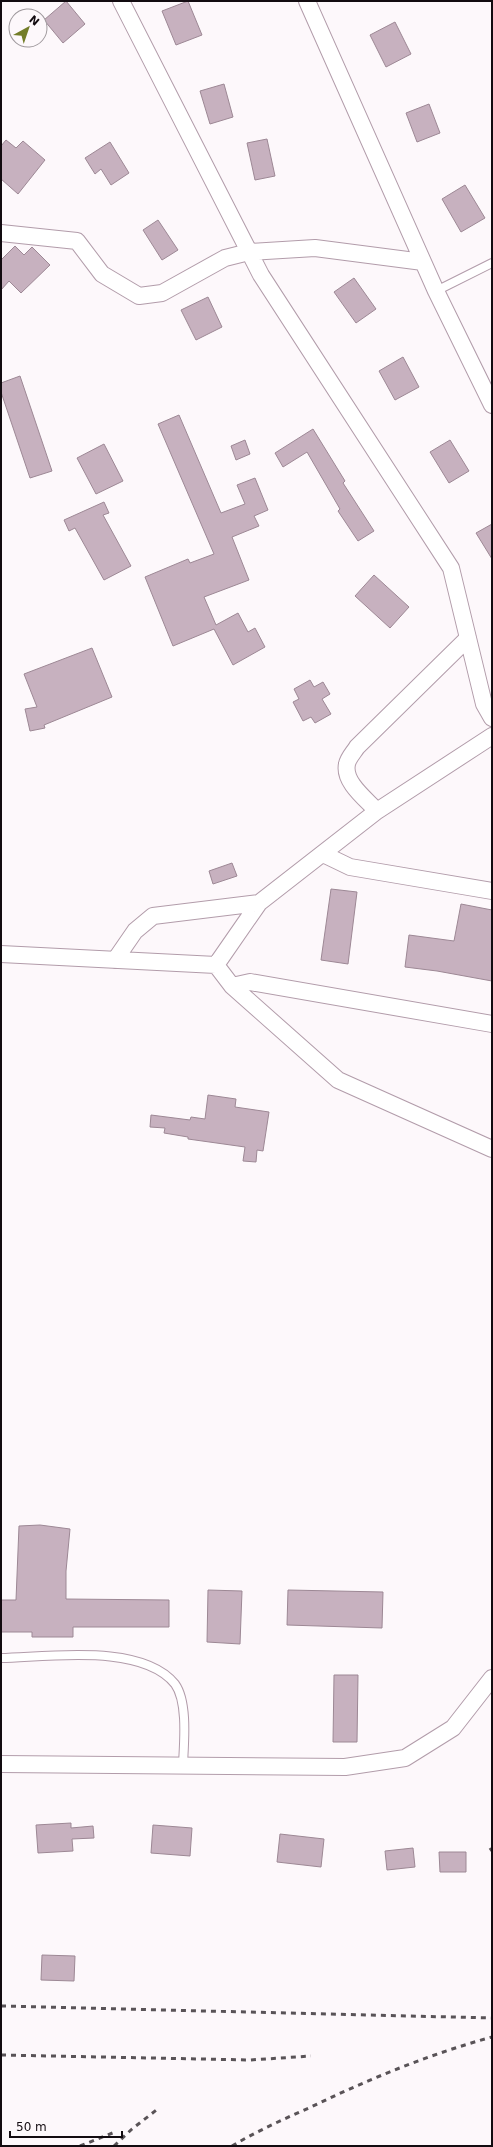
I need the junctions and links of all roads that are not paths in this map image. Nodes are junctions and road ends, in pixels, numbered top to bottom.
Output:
1 (121, 1) edge
2 (307, 1) edge
3 (1, 233) edge
4 (249, 252) junction
5 (423, 262) junction
6 (492, 262) edge
7 (436, 291) junction
8 (492, 404) edge
9 (468, 638) junction
10 (492, 718) edge
11 (492, 736) edge
12 (377, 811) junction
13 (323, 854) junction
14 (492, 891) edge
15 (258, 902) junction
16 (1, 954) edge
17 (115, 960) junction
18 (216, 965) junction
19 (232, 986) junction
20 (492, 1024) edge
21 (492, 1148) edge
22 (1, 1658) edge
23 (492, 1678) edge
24 (1, 1764) edge
25 (183, 1764) junction

1 - 4 street
2 - 5 street
3 - 4 street
4 - 5 street
4 - 9 street
5 - 7 street
6 - 7 lane
7 - 8 street
9 - 10 street
9 - 12 street
11 - 12 street
12 - 13 street
13 - 14 street
13 - 15 street
15 - 17 street
15 - 18 street
16 - 17 street
17 - 18 street
18 - 19 street
19 - 20 street
19 - 21 street
22 - 25 lane
23 - 25 street
24 - 25 street

